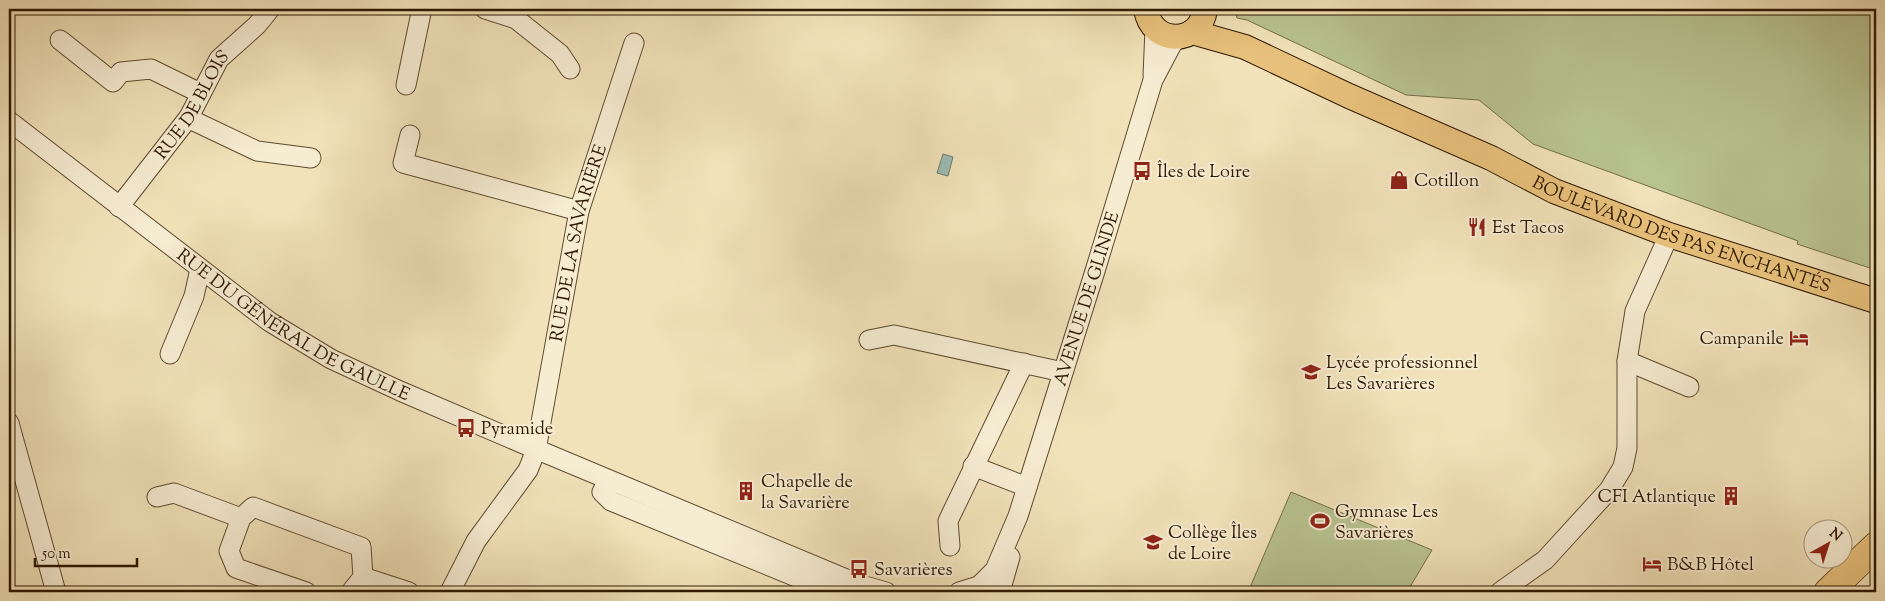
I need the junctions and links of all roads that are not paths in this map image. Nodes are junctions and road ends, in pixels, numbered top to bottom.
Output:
1 (270, 9) edge
2 (485, 9) edge
3 (422, 10) edge
4 (518, 14) edge
5 (1151, 19) edge
6 (1195, 22) edge
7 (60, 40) dead end
8 (634, 43) dead end
9 (570, 69) dead end
10 (1153, 80) junction
11 (406, 85) dead end
12 (200, 93) junction
13 (189, 117) junction
14 (9, 121) edge
15 (410, 135) dead end
16 (311, 158) dead end
17 (1491, 158) junction
18 (119, 207) junction
19 (580, 211) junction
20 (1669, 235) junction
21 (200, 269) junction
22 (1876, 289) edge
23 (1876, 301) edge
24 (869, 340) dead end
25 (170, 354) dead end
26 (1627, 361) junction
27 (1024, 363) junction
28 (1063, 372) junction
29 (1689, 387) dead end
30 (9, 423) edge
31 (536, 450) junction
32 (973, 466) junction
33 (608, 480) junction
34 (1027, 487) junction
35 (157, 497) dead end
36 (1018, 516) junction
37 (241, 518) junction
38 (950, 546) dead end
39 (1876, 546) edge
40 (363, 578) junction
41 (875, 591) edge
42 (975, 591) edge
43 (56, 592) edge
44 (306, 592) edge
45 (351, 592) edge
46 (409, 592) edge
47 (450, 592) edge
48 (833, 592) edge
49 (1000, 592) edge
50 (1500, 592) edge
51 (1828, 592) edge

1 - 12 street, RUE DE BLOIS
2 - 4 street
3 - 11 street
4 - 9 street
5 - 6 main road
5 - 10 street, AVENUE DE GLINDE
6 - 10 street, AVENUE DE GLINDE
6 - 17 main road, BOULEVARD DES PAS ENCHANTÉS
7 - 12 street
8 - 19 street, RUE DE LA SAVARIÈRE
10 - 28 street, AVENUE DE GLINDE
12 - 13 street, RUE DE BLOIS
13 - 16 street
13 - 18 street, RUE DE BLOIS
14 - 18 street, RUE DU GÉNÉRAL DE GAULLE
15 - 19 street
17 - 20 main road, BOULEVARD DES PAS ENCHANTÉS
17 - 22 main road, BOULEVARD DES PAS ENCHANTÉS
18 - 21 street, RUE DU GÉNÉRAL DE GAULLE
19 - 31 street, RUE DE LA SAVARIÈRE
20 - 23 main road, BOULEVARD DES PAS ENCHANTÉS
20 - 26 street
21 - 25 street
21 - 31 street, RUE DU GÉNÉRAL DE GAULLE
24 - 27 street
26 - 29 street
26 - 50 street
27 - 28 street
27 - 32 street
28 - 34 street, AVENUE DE GLINDE
30 - 43 street
31 - 33 street, RUE DU GÉNÉRAL DE GAULLE
31 - 47 street, RUE DE LA SAVARIÈRE
32 - 34 street
32 - 38 street
33 - 41 street, RUE DU GÉNÉRAL DE GAULLE
33 - 48 street
34 - 36 street, AVENUE DE GLINDE
35 - 37 street
36 - 42 street, AVENUE DE GLINDE
36 - 49 street, AVENUE DE GLINDE
37 - 40 street
37 - 44 street
39 - 51 highway
40 - 45 street
40 - 46 street

